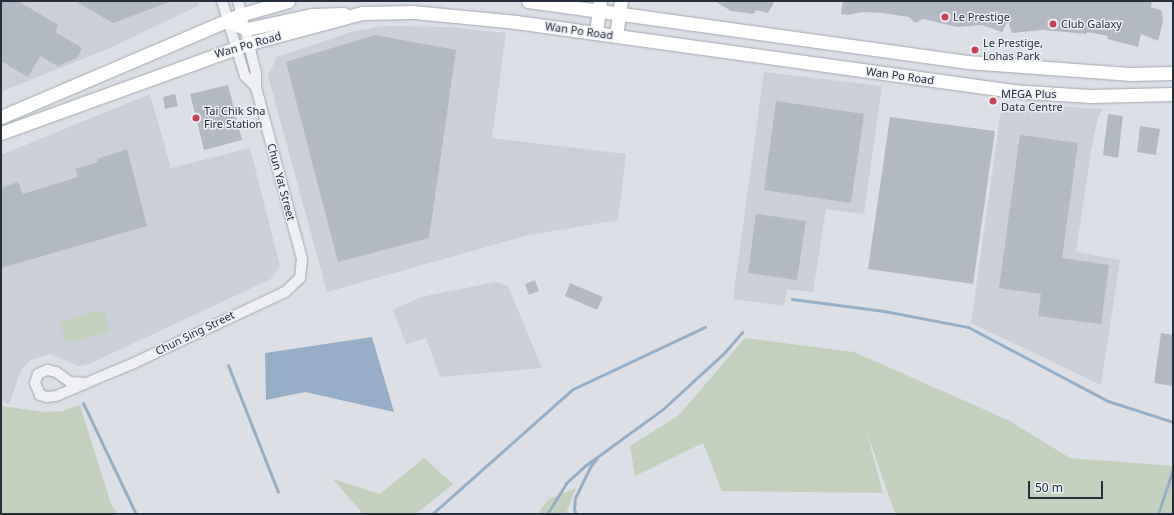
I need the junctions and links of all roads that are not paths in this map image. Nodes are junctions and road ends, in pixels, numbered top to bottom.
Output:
1 (222, 1) edge
2 (238, 1) edge
3 (288, 1) edge
4 (528, 1) edge
5 (599, 6) edge
6 (620, 7) edge
7 (362, 13) junction
8 (243, 14) junction
9 (227, 21) junction
10 (247, 29) junction
11 (596, 33) junction
12 (616, 36) junction
13 (250, 43) junction
14 (235, 48) junction
15 (1173, 73) edge
16 (256, 87) junction
17 (1173, 94) edge
18 (1, 116) edge
19 (1, 133) edge
20 (300, 278) joint
21 (86, 384) dead end

1 - 9 street, Chun Yat Street
2 - 8 street, Chun Yat Street
3 - 8 main road
4 - 5 main road, Wan Po Road
5 - 6 main road, Wan Po Road
5 - 11 main road
6 - 12 main road
6 - 15 main road, Wan Po Road
7 - 10 main road
7 - 11 main road, Wan Po Road
7 - 13 main road, Wan Po Road
8 - 9 main road
8 - 10 street, Chun Yat Street
9 - 10 main road
9 - 14 street, Chun Yat Street
9 - 18 main road
10 - 13 street, Chun Yat Street
11 - 12 main road, Wan Po Road
12 - 17 main road, Wan Po Road
13 - 14 main road, Wan Po Road
13 - 16 street, Chun Yat Street
14 - 16 street, Chun Yat Street
14 - 19 main road, Wan Po Road
16 - 20 street, Chun Yat Street
20 - 21 street, Chun Sing Street

